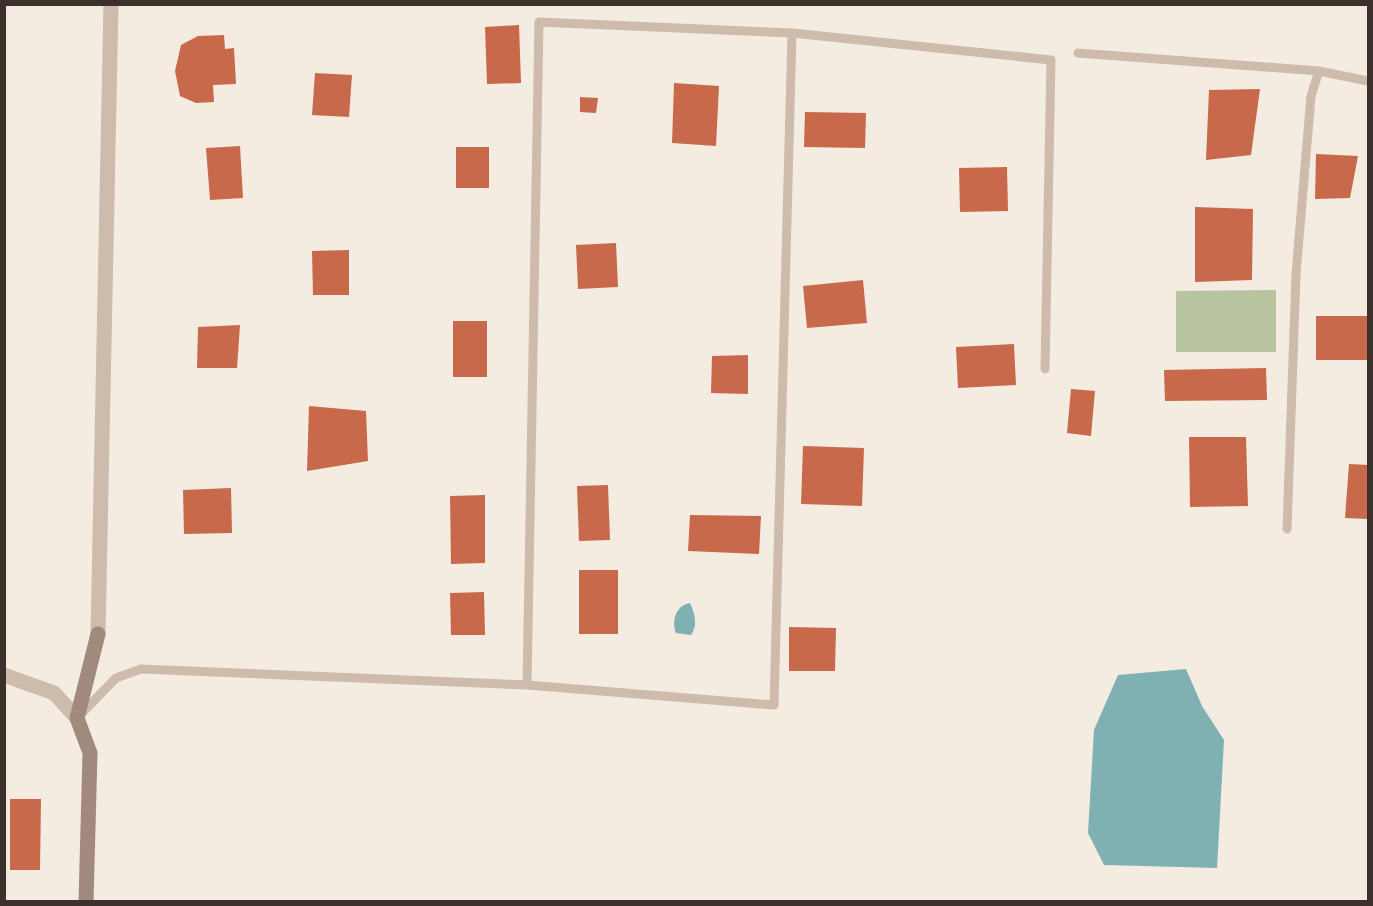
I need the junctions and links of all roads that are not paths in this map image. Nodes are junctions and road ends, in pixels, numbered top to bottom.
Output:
1 (111, 4) edge
2 (792, 33) junction
3 (1078, 53) dead end
4 (1319, 71) junction
5 (1368, 81) edge
6 (1045, 369) dead end
7 (1287, 529) dead end
8 (4, 675) edge
9 (527, 685) junction
10 (77, 718) junction
11 (86, 902) edge

1 - 10 street
2 - 6 lane
2 - 9 lane
2 - 9 lane
3 - 4 lane
4 - 5 lane
4 - 7 lane
8 - 10 street
9 - 10 lane
10 - 11 street

